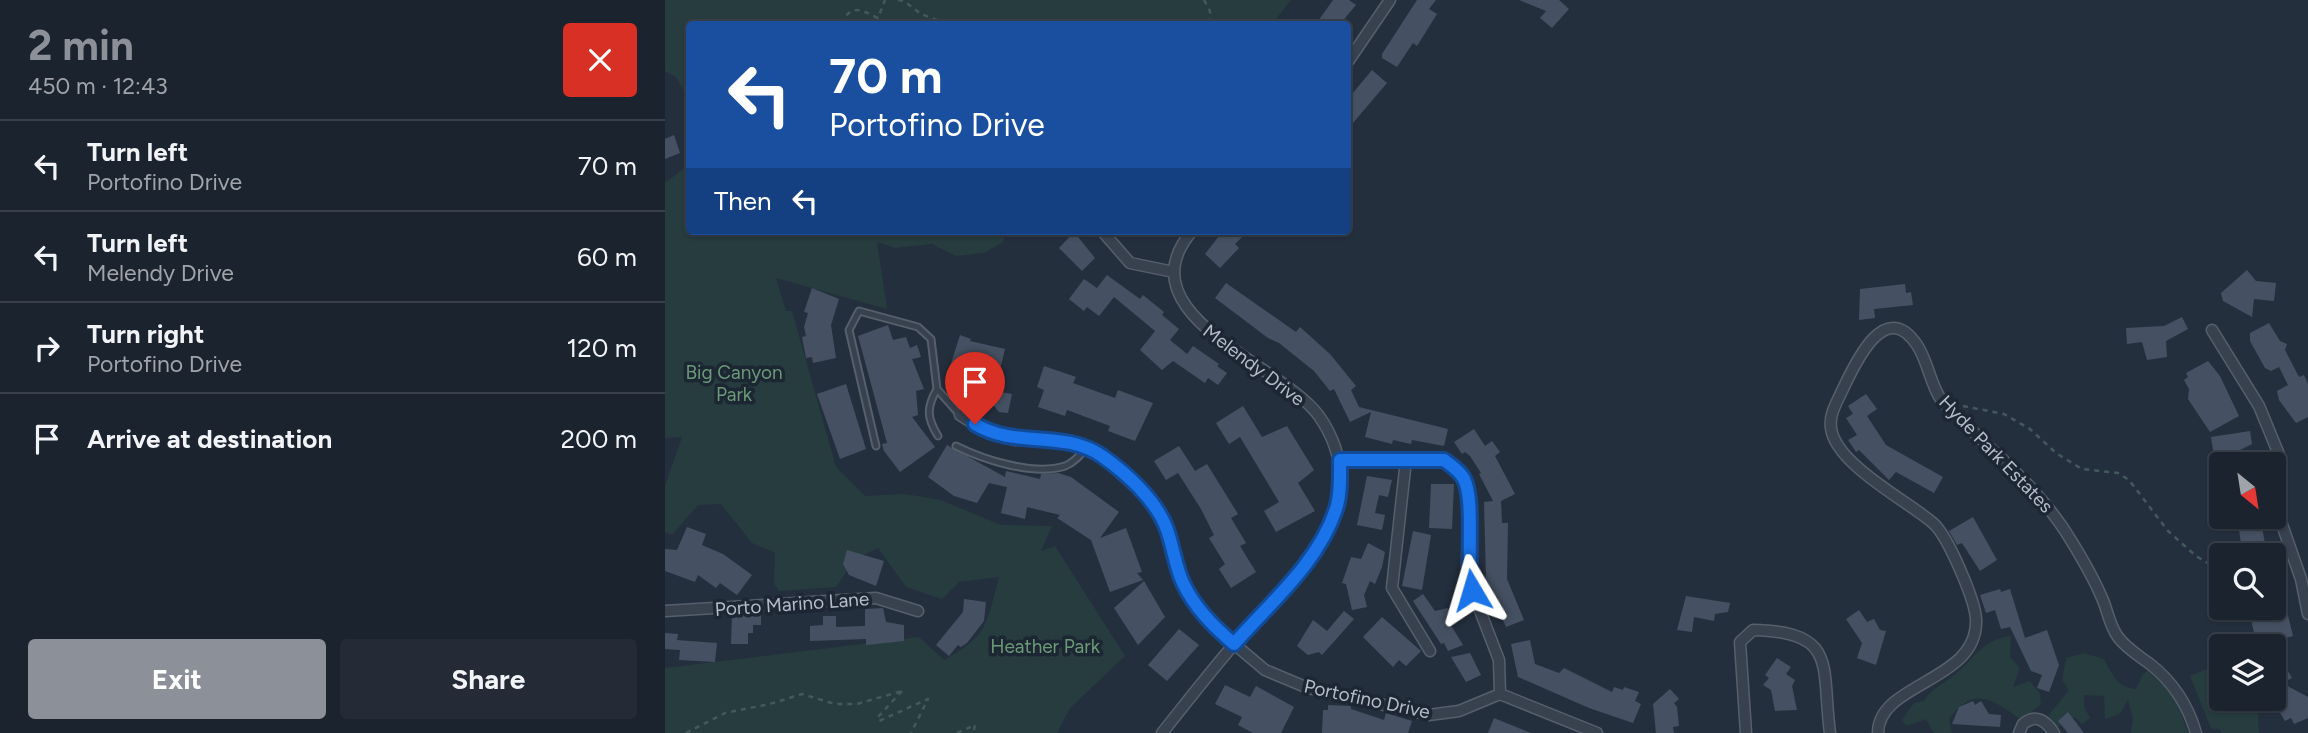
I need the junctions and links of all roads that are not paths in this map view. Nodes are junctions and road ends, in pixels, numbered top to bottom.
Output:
1 (1390, 0) edge
2 (1351, 57) edge
3 (1105, 235) edge
4 (1188, 235) edge
5 (1174, 272) junction
6 (2212, 330) dead end
7 (937, 389) junction
8 (960, 415) joint
9 (938, 436) dead end
10 (876, 446) dead end
11 (956, 446) dead end
12 (1086, 449) junction
13 (1340, 460) junction
14 (1406, 460) junction
15 (2305, 579) edge
16 (665, 611) edge
17 (918, 611) dead end
18 (2308, 614) edge
19 (1234, 644) junction
20 (1430, 651) dead end
21 (1500, 694) junction
22 (1162, 733) edge
23 (1597, 733) edge
24 (1746, 733) edge
25 (1830, 733) edge
26 (1878, 733) edge
27 (2019, 733) edge
28 (2054, 733) edge
29 (2196, 733) edge

1 - 2 street
3 - 5 street
4 - 5 street
5 - 13 street, Melendy Drive
6 - 15 street
7 - 8 lane
7 - 9 lane
7 - 10 lane
8 - 12 street, Portofino Drive
11 - 12 lane
12 - 19 street, Portofino Drive
13 - 14 street
13 - 19 street, Melendy Drive
14 - 20 street
14 - 21 street
15 - 18 street
16 - 17 street, Porto Marino Lane
19 - 21 street, Portofino Drive
19 - 22 street, Melendy Drive
21 - 23 street
24 - 25 street
26 - 29 street, Hyde Park Estates
27 - 28 street

